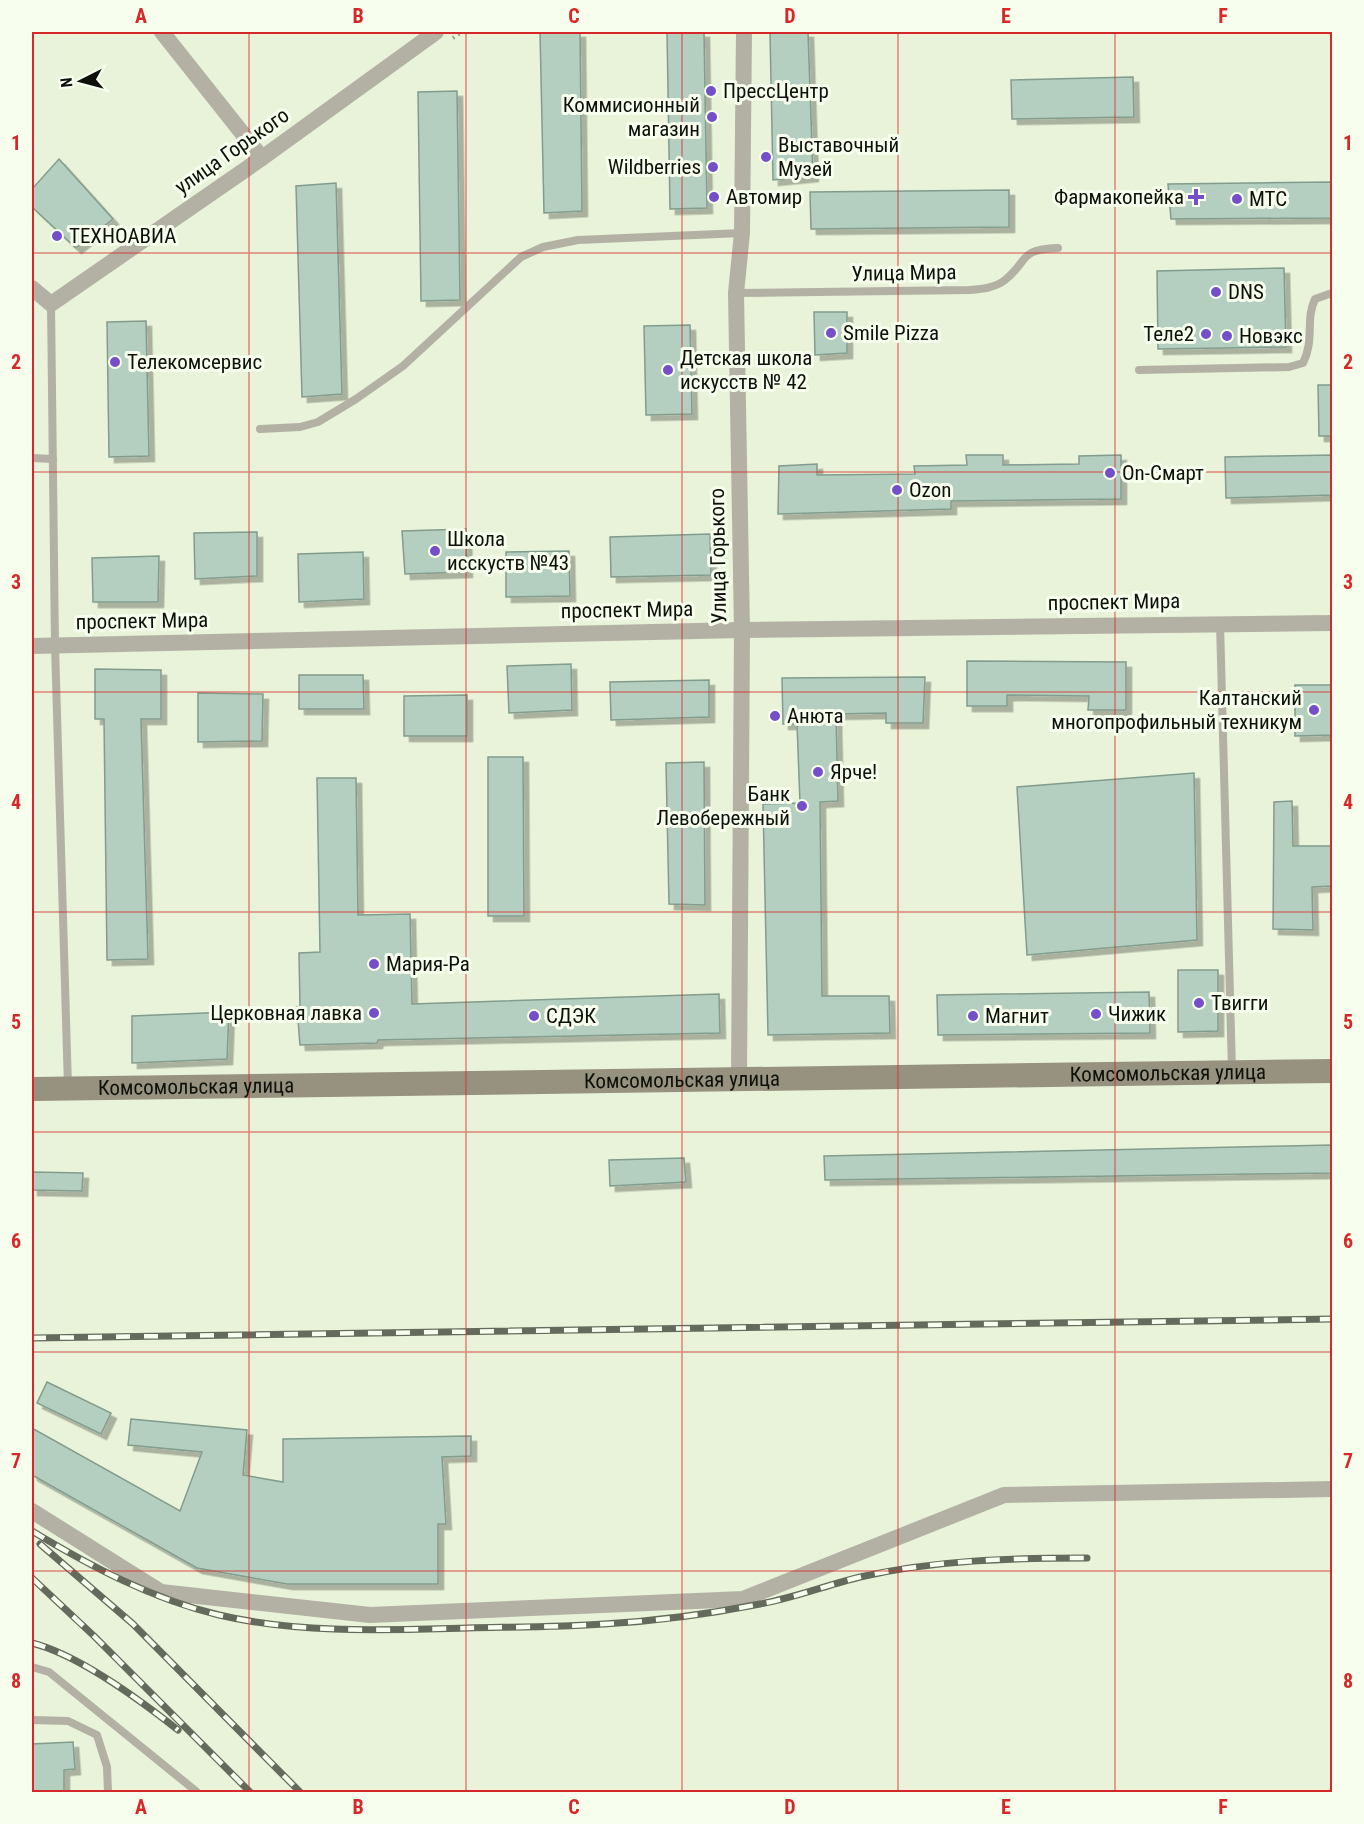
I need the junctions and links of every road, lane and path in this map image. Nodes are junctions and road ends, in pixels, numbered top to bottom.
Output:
1 (162, 32) edge
2 (436, 32) edge
3 (744, 32) edge
4 (262, 158) junction
5 (742, 233) junction
6 (1058, 248) dead end
7 (32, 288) edge
8 (1332, 292) edge
9 (736, 293) junction
10 (51, 304) junction
11 (1139, 370) dead end
12 (260, 429) dead end
13 (32, 458) edge
14 (53, 459) junction
15 (1332, 622) edge
16 (1220, 623) junction
17 (742, 630) junction
18 (32, 646) edge
19 (55, 646) junction
20 (1232, 1071) junction
21 (1332, 1071) edge
22 (739, 1080) junction
23 (69, 1088) junction
24 (32, 1089) edge
25 (1332, 1490) edge
26 (32, 1511) edge
27 (32, 1667) edge
28 (32, 1720) edge
29 (108, 1792) edge
30 (197, 1792) edge

1 - 4 street
2 - 4 street, улица Горького
3 - 5 street, Улица Горького
4 - 10 street, улица Горького
5 - 9 street, Улица Горького
5 - 12 lane
6 - 9 lane, Улица Мира
7 - 10 street
8 - 11 lane
9 - 17 street, Улица Горького
10 - 14 lane
13 - 14 lane
14 - 19 lane
15 - 16 street, проспект Мира
16 - 17 street, проспект Мира
16 - 20 lane
17 - 19 street, проспект Мира
17 - 22 street, Улица Горького
18 - 19 street, проспект Мира
19 - 23 lane
20 - 21 street, Комсомольская улица
20 - 22 street, Комсомольская улица
22 - 23 street, Комсомольская улица
23 - 24 street, Комсомольская улица
25 - 26 street
27 - 30 lane
28 - 29 lane

